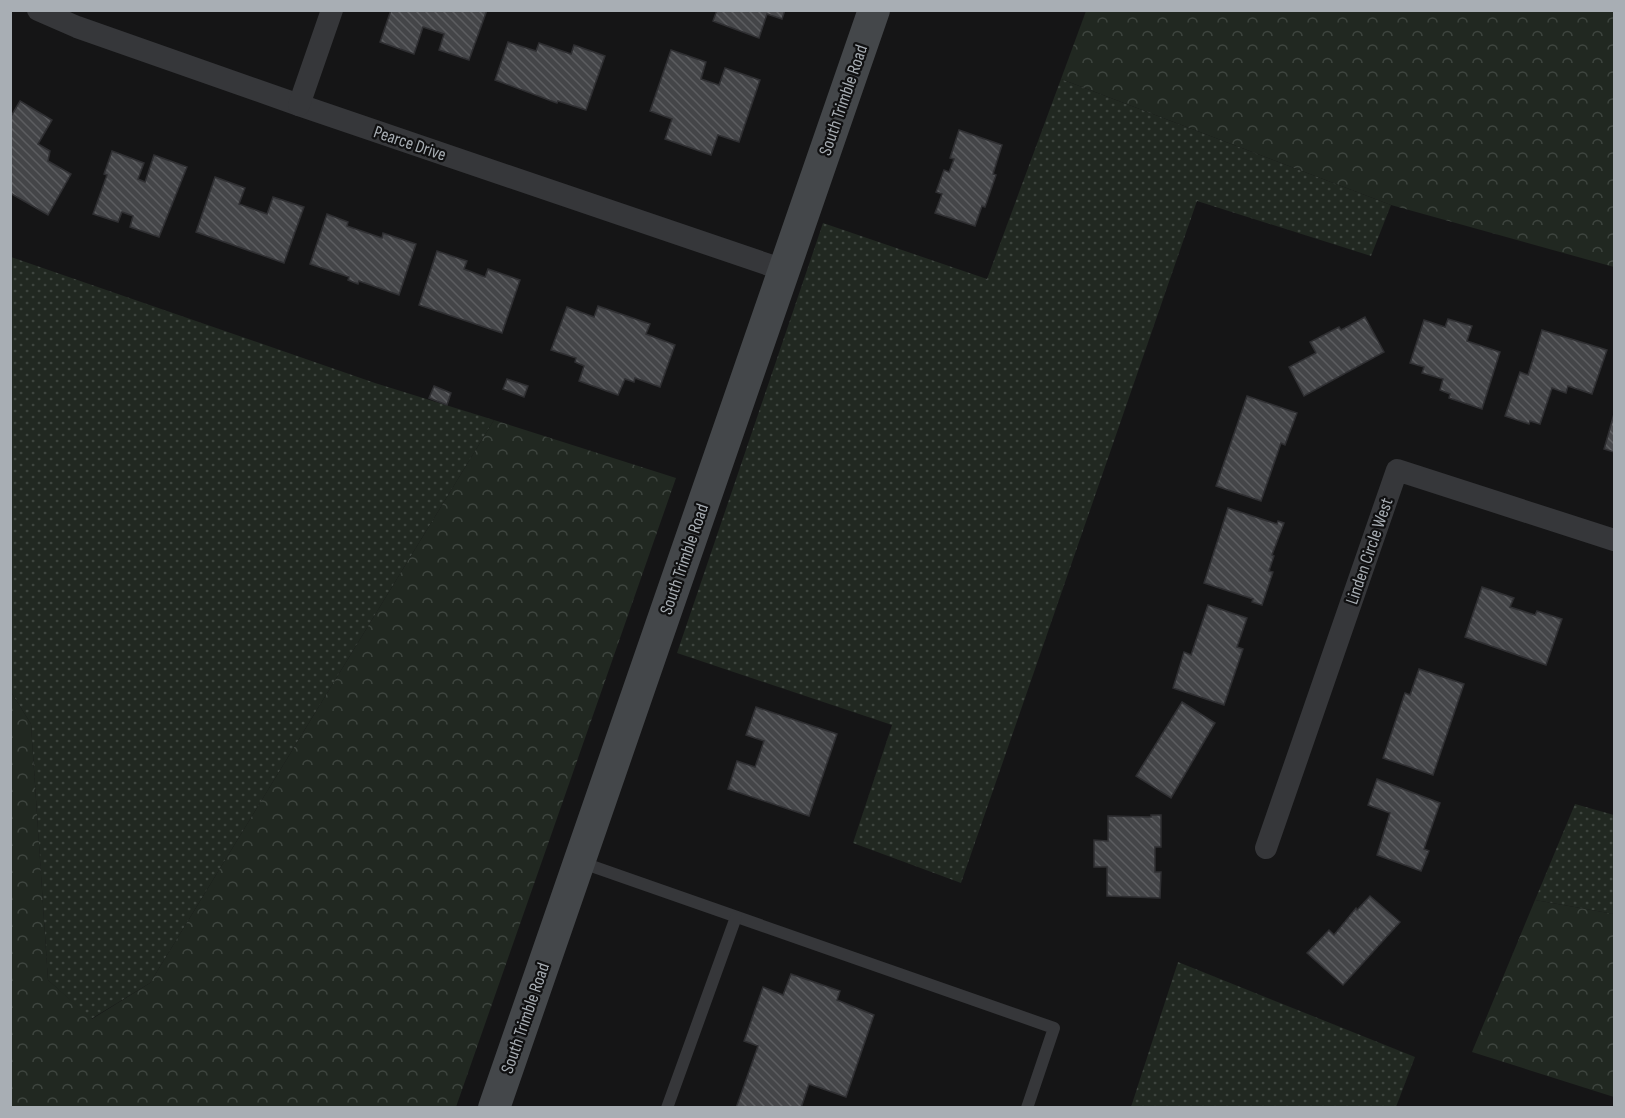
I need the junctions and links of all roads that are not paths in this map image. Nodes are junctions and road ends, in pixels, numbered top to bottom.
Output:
1 (38, 10) edge
2 (332, 10) edge
3 (874, 10) edge
4 (299, 105) junction
5 (784, 270) junction
6 (1614, 540) edge
7 (1266, 848) dead end
8 (579, 862) junction
9 (736, 917) junction
10 (494, 1107) edge
11 (667, 1107) edge
12 (1027, 1107) edge

1 - 4 street, Pearce Drive
2 - 4 street
3 - 5 main road, South Trimble Road
4 - 5 street, Pearce Drive
5 - 8 main road, South Trimble Road
6 - 7 street, Linden Circle West
8 - 9 lane
8 - 10 main road, South Trimble Road
9 - 11 lane
9 - 12 lane

